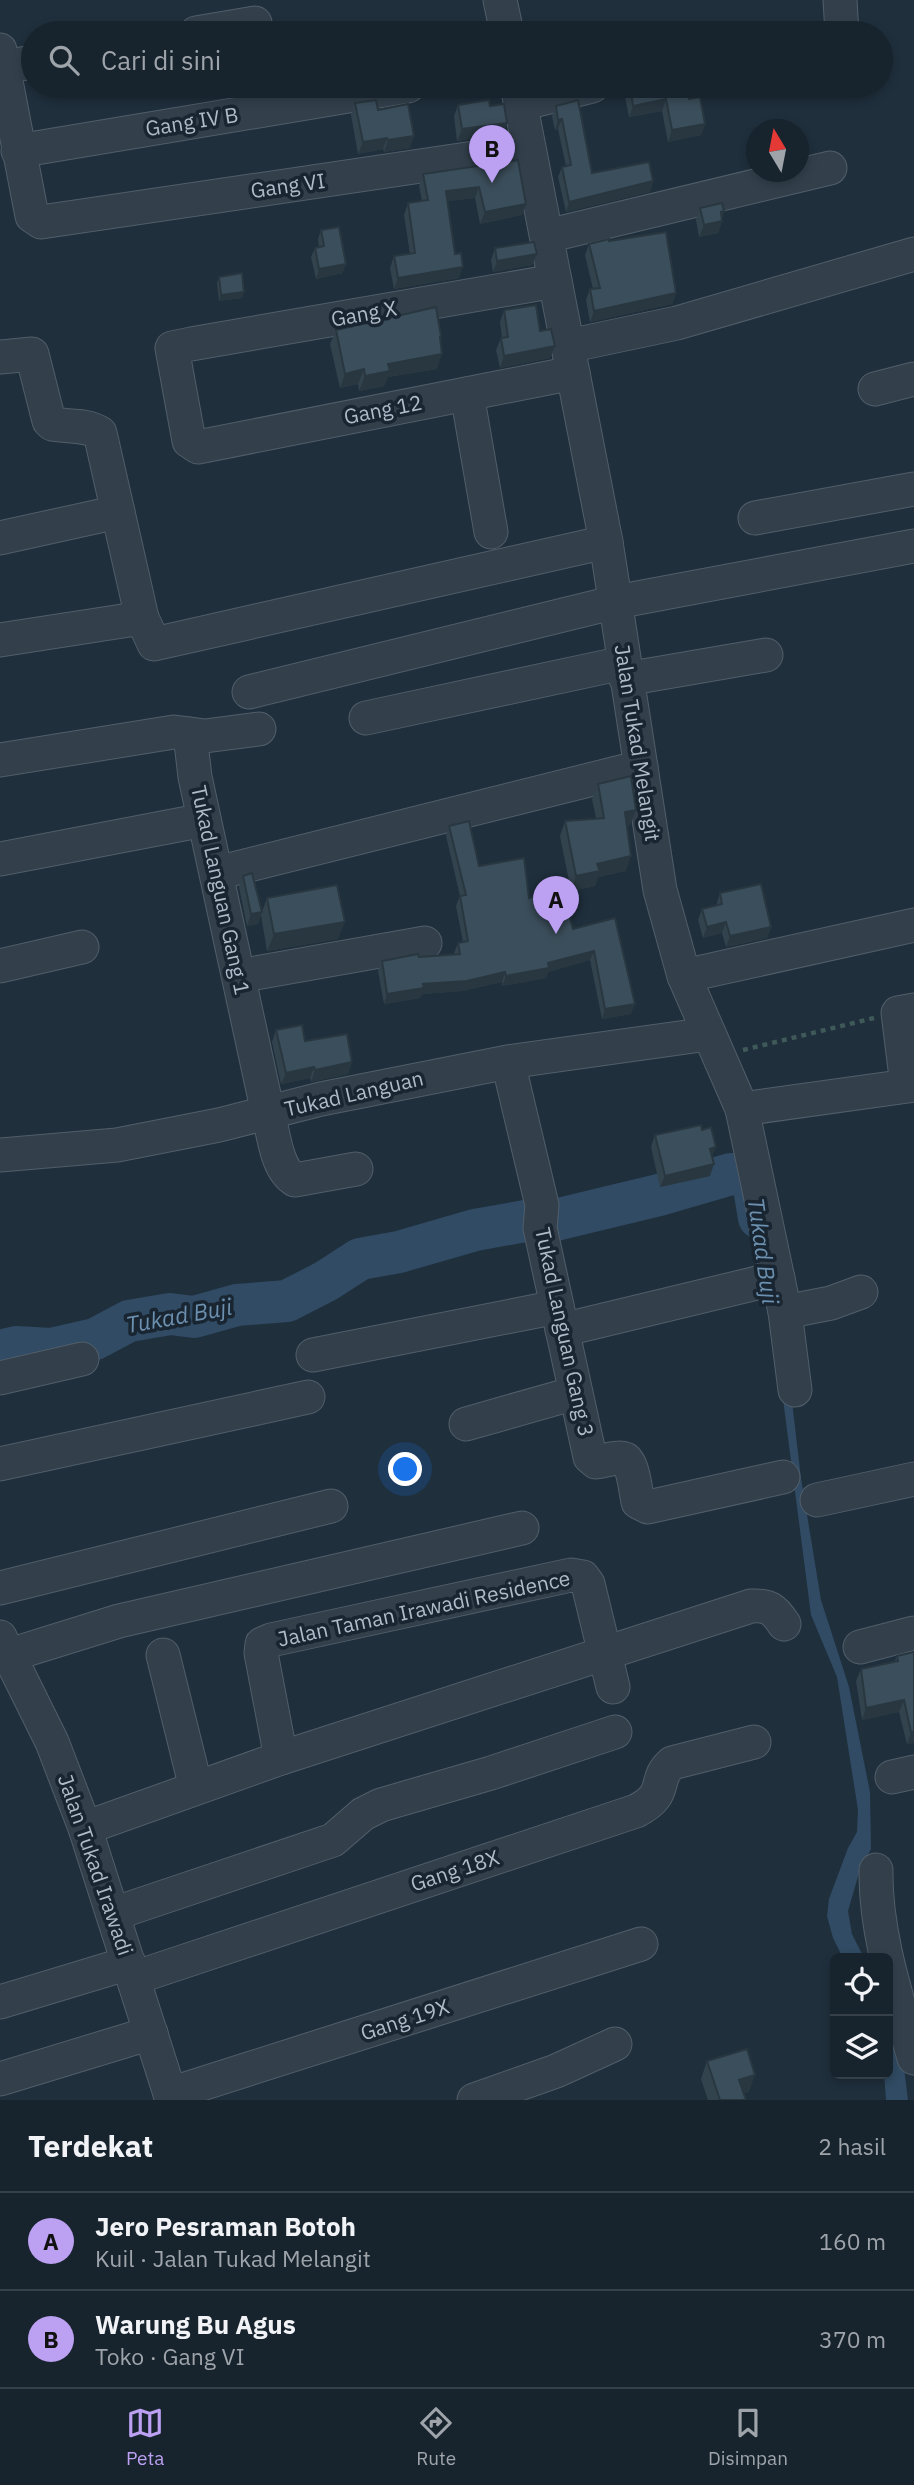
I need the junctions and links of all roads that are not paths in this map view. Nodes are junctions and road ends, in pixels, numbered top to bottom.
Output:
1 (500, 0) edge
2 (840, 0) edge
3 (504, 21) edge
4 (841, 21) edge
5 (12, 60) edge
6 (336, 98) edge
7 (520, 98) edge
8 (529, 150) junction
9 (18, 151) junction
10 (830, 168) dead end
11 (547, 236) junction
12 (914, 254) edge
13 (555, 281) junction
14 (0, 357) edge
15 (570, 360) junction
16 (914, 379) edge
17 (875, 389) dead end
18 (467, 394) junction
19 (192, 445) joint
20 (914, 489) edge
21 (118, 513) junction
22 (755, 518) dead end
23 (491, 532) dead end
24 (0, 538) edge
25 (606, 542) junction
26 (914, 546) edge
27 (616, 603) junction
28 (148, 631) junction
29 (0, 640) edge
30 (766, 655) dead end
31 (625, 671) junction
32 (249, 692) dead end
33 (366, 718) dead end
34 (259, 729) dead end
35 (190, 734) junction
36 (0, 760) edge
37 (641, 767) junction
38 (204, 820) junction
39 (0, 859) edge
40 (217, 873) junction
41 (914, 925) edge
42 (425, 943) dead end
43 (82, 947) dead end
44 (0, 966) edge
45 (239, 976) junction
46 (684, 976) junction
47 (906, 1011) edge
48 (713, 1045) junction
49 (508, 1062) junction
50 (911, 1085) edge
51 (742, 1109) junction
52 (268, 1113) junction
53 (0, 1156) edge
54 (356, 1169) dead end
55 (770, 1280) junction
56 (861, 1292) dead end
57 (785, 1312) junction
58 (559, 1318) junction
59 (313, 1355) dead end
60 (82, 1359) dead end
61 (0, 1378) edge
62 (795, 1390) dead end
63 (575, 1393) junction
64 (308, 1397) dead end
65 (466, 1424) dead end
66 (0, 1464) edge
67 (783, 1477) dead end
68 (914, 1479) edge
69 (817, 1500) dead end
70 (331, 1506) dead end
71 (522, 1528) dead end
72 (0, 1588) edge
73 (784, 1624) dead end
74 (914, 1633) edge
75 (860, 1647) dead end
76 (3, 1650) edge
77 (604, 1652) junction
78 (163, 1655) dead end
79 (613, 1687) dead end
80 (615, 1732) dead end
81 (754, 1742) dead end
82 (281, 1758) junction
83 (196, 1788) junction
84 (85, 1828) junction
85 (876, 1870) dead end
86 (113, 1914) junction
87 (641, 1944) dead end
88 (131, 1970) junction
89 (0, 2002) edge
90 (150, 2033) junction
91 (615, 2044) dead end
92 (914, 2058) edge
93 (0, 2080) edge
94 (171, 2097) edge
95 (474, 2100) edge

1 - 3 street
2 - 4 street
5 - 9 street
6 - 9 street, Gang IV B
7 - 8 street, Jalan Tukad Melangit
8 - 9 street, Gang VI
8 - 11 street, Jalan Tukad Melangit
10 - 11 street
11 - 13 street, Jalan Tukad Melangit
12 - 15 street, Gang 12
13 - 15 street, Jalan Tukad Melangit
13 - 19 street, Gang X
14 - 21 street
15 - 18 street, Gang 12
15 - 25 street, Jalan Tukad Melangit
16 - 17 street
18 - 19 street, Gang 12
18 - 23 street
20 - 22 street
21 - 24 street
21 - 28 street
25 - 27 street, Jalan Tukad Melangit
25 - 28 street
26 - 27 street
27 - 31 street, Jalan Tukad Melangit
27 - 32 street
28 - 29 street
30 - 31 street
31 - 33 street
31 - 37 street, Jalan Tukad Melangit
34 - 35 street
35 - 36 street
35 - 38 street, Tukad Languan Gang 1
37 - 40 street
37 - 46 street, Jalan Tukad Melangit
38 - 39 street
38 - 40 street, Tukad Languan Gang 1
40 - 45 street, Tukad Languan Gang 1
41 - 46 street
42 - 45 street
43 - 44 street
45 - 52 street, Tukad Languan Gang 1
46 - 48 street, Jalan Tukad Melangit
47 - 50 street
48 - 49 street, Tukad Languan
48 - 51 street, Jalan Tukad Melangit
49 - 52 street, Tukad Languan
49 - 58 street, Tukad Languan Gang 3
50 - 51 street
51 - 55 street, Jalan Tukad Melangit
52 - 53 street, Tukad Languan
52 - 54 street, Tukad Languan Gang 1
55 - 57 street, Jalan Tukad Melangit
55 - 58 street
56 - 57 street
57 - 62 street, Jalan Tukad Melangit
58 - 59 street
58 - 63 street, Tukad Languan Gang 3
60 - 61 street
63 - 65 street
63 - 67 street, Tukad Languan Gang 3
64 - 66 street
68 - 69 street
70 - 72 street
71 - 76 street
73 - 77 street
74 - 75 street
76 - 84 street, Jalan Tukad Irawadi
77 - 79 street, Jalan Taman Irawadi Residence
77 - 82 street
77 - 82 street, Jalan Taman Irawadi Residence
78 - 83 street
80 - 86 street
81 - 88 street, Gang 18X
82 - 83 street
83 - 84 street
84 - 86 street, Jalan Tukad Irawadi
85 - 92 street
86 - 88 street, Jalan Tukad Irawadi
87 - 94 street, Gang 19X
88 - 89 street
88 - 90 street, Jalan Tukad Irawadi
90 - 93 street
90 - 94 street, Jalan Tukad Irawadi
91 - 95 street

